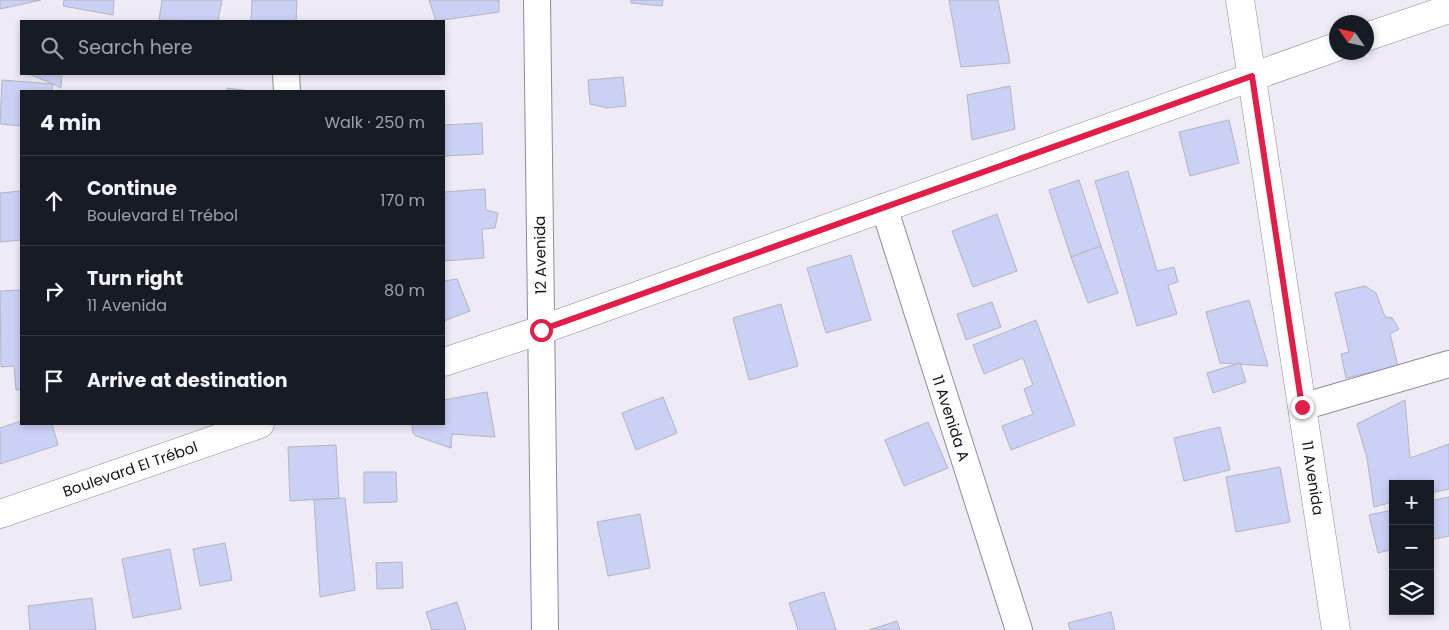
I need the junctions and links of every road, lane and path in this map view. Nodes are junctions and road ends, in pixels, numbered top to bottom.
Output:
1 (537, 0) edge
2 (1240, 0) edge
3 (1449, 8) edge
4 (1374, 34) edge
5 (1329, 49) edge
6 (286, 75) edge
7 (1252, 76) junction
8 (287, 90) edge
9 (884, 207) junction
10 (541, 330) junction
11 (445, 362) edge
12 (1449, 364) edge
13 (1302, 407) junction
14 (257, 425) edge
15 (0, 514) edge
16 (545, 630) edge
17 (1018, 630) edge
18 (1336, 630) edge

1 - 10 street, 12 Avenida
2 - 7 main road, 11 Avenida
3 - 4 main road
5 - 7 main road
6 - 8 street
7 - 9 main road
7 - 13 main road, 11 Avenida
9 - 10 main road
9 - 17 street, 11 Avenida A
10 - 11 main road
10 - 16 street, 12 Avenida
12 - 13 street
13 - 18 main road, 11 Avenida
14 - 15 main road, Boulevard El Trébol

